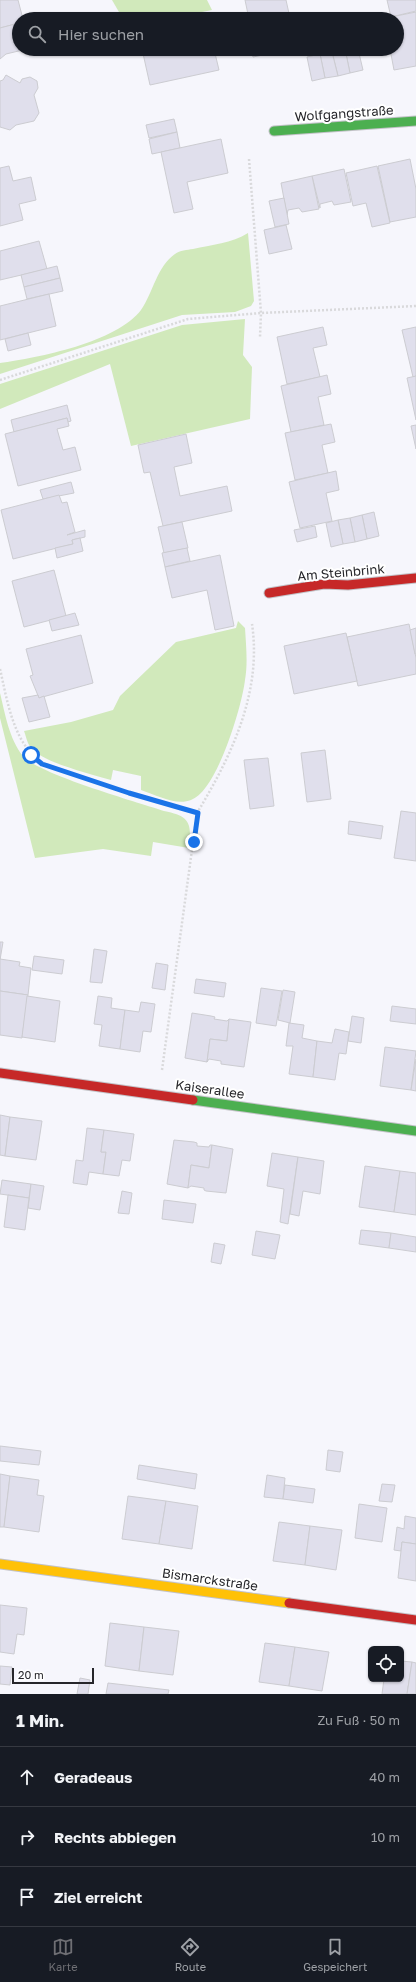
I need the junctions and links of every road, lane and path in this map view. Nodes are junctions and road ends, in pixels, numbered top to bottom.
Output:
1 (416, 121) edge
2 (274, 131) dead end
3 (249, 159) dead end
4 (416, 306) edge
5 (261, 313) junction
6 (260, 337) dead end
7 (0, 380) edge
8 (416, 578) edge
9 (269, 593) dead end
10 (252, 624) dead end
11 (0, 669) edge
12 (198, 813) junction
13 (0, 1073) edge
14 (159, 1096) junction
15 (416, 1130) edge
16 (0, 1564) edge
17 (416, 1620) edge

1 - 2 street, Wolfgangstraße
3 - 5 path
4 - 5 path
5 - 6 path
5 - 7 path
8 - 9 street, Am Steinbrink
10 - 12 path
11 - 12 path
12 - 14 path
13 - 14 street, Kaiserallee
14 - 15 street, Kaiserallee
16 - 17 street, Bismarckstraße

